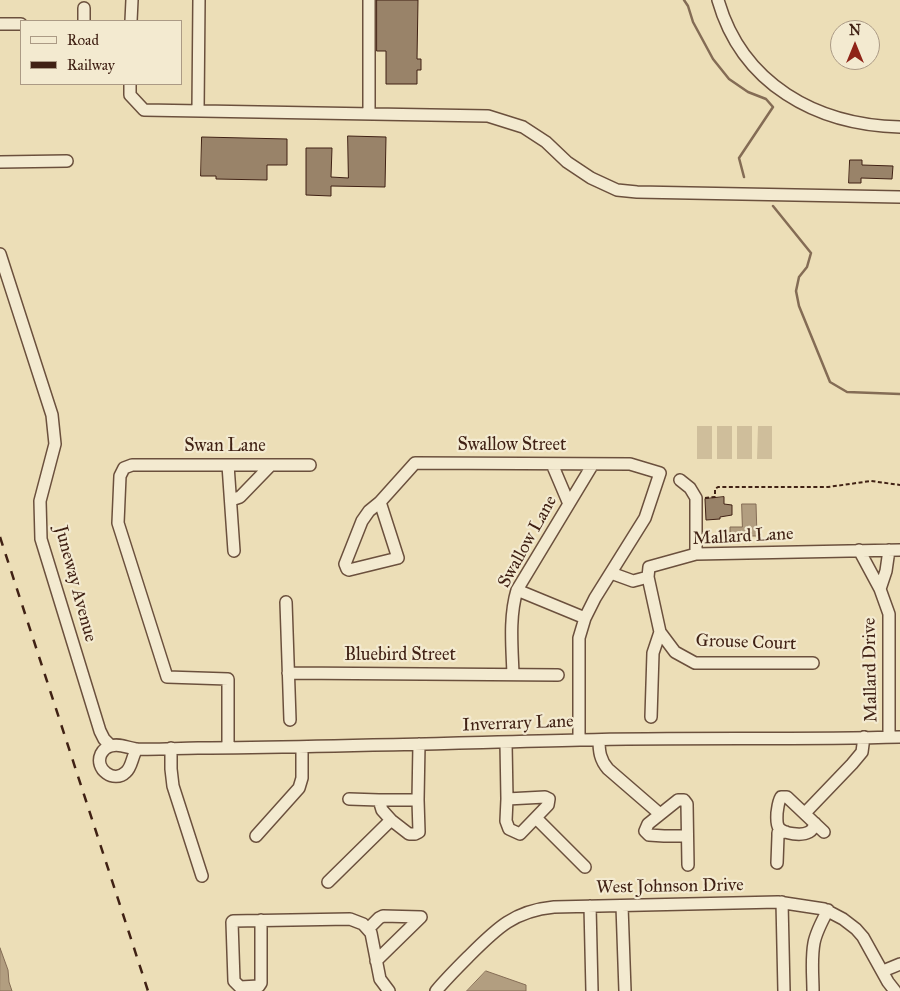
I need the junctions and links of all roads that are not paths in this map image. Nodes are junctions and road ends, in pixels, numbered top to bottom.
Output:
1 (132, 0) edge
2 (200, 0) edge
3 (369, 0) edge
4 (718, 0) edge
5 (84, 8) dead end
6 (84, 20) edge
7 (131, 20) edge
8 (0, 24) edge
9 (20, 24) edge
10 (130, 85) edge
11 (198, 110) junction
12 (369, 114) junction
13 (900, 128) edge
14 (67, 161) dead end
15 (0, 162) edge
16 (900, 197) edge
17 (0, 254) edge
18 (552, 464) junction
19 (593, 464) junction
20 (228, 465) junction
21 (271, 465) junction
22 (310, 465) dead end
23 (680, 480) dead end
24 (230, 500) junction
25 (380, 502) junction
26 (569, 504) junction
27 (859, 550) junction
28 (895, 550) edge
29 (234, 551) dead end
30 (696, 554) junction
31 (611, 573) junction
32 (648, 577) junction
33 (880, 589) junction
34 (517, 590) junction
35 (286, 602) dead end
36 (585, 618) junction
37 (660, 632) junction
38 (894, 662) edge
39 (813, 663) dead end
40 (288, 673) junction
41 (512, 674) junction
42 (558, 675) dead end
43 (651, 717) dead end
44 (290, 720) dead end
45 (864, 737) junction
46 (894, 737) edge
47 (579, 740) junction
48 (598, 740) junction
49 (506, 742) junction
50 (419, 744) junction
51 (111, 746) junction
52 (302, 747) junction
53 (171, 748) junction
54 (228, 748) junction
55 (137, 749) junction
56 (349, 799) dead end
57 (507, 799) junction
58 (379, 800) junction
59 (418, 800) junction
60 (805, 813) junction
61 (660, 814) junction
62 (536, 818) junction
63 (391, 820) junction
64 (815, 823) junction
65 (786, 832) junction
66 (824, 832) dead end
67 (256, 836) dead end
68 (687, 836) junction
69 (777, 863) dead end
70 (688, 865) dead end
71 (585, 867) dead end
72 (202, 876) dead end
73 (328, 882) dead end
74 (782, 902) junction
75 (590, 906) junction
76 (622, 906) junction
77 (828, 910) junction
78 (261, 920) junction
79 (368, 929) junction
80 (376, 962) junction
81 (900, 964) edge
82 (883, 971) junction
83 (389, 991) edge
84 (436, 991) edge
85 (592, 991) edge
86 (624, 991) edge
87 (784, 991) edge
88 (814, 991) edge
89 (895, 991) edge

1 - 7 street
2 - 11 street
3 - 12 street
4 - 13 street
5 - 6 street
8 - 9 street
10 - 11 street
11 - 12 street
12 - 16 street
14 - 15 street
17 - 51 street, Juneway Avenue
18 - 19 street, Swallow Street
18 - 25 street, Swallow Street
18 - 26 street
19 - 26 street, Swallow Lane
19 - 31 street, Swallow Street
20 - 21 street, Swan Lane
20 - 24 street
20 - 54 street, Swan Lane
21 - 22 street, Swan Lane
21 - 24 street
23 - 30 street
24 - 29 street
25 - 25 street, Swallow Street
26 - 34 street, Swallow Lane
27 - 28 street, Mallard Lane
27 - 30 street, Mallard Lane
27 - 33 street, Mallard Drive
28 - 33 street
30 - 32 street, Mallard Lane
31 - 32 street
31 - 36 street
32 - 37 street
33 - 38 street, Mallard Drive
34 - 36 street
34 - 41 street, Swallow Lane
35 - 40 street
36 - 47 street
37 - 39 street, Grouse Court
37 - 43 street
38 - 46 street, Mallard Drive
40 - 41 street, Bluebird Street
40 - 44 street
41 - 42 street, Bluebird Street
45 - 46 street, Inverrary Lane
45 - 48 street, Inverrary Lane
45 - 60 street
47 - 48 street, Inverrary Lane
47 - 49 street, Inverrary Lane
48 - 61 street
49 - 50 street, Inverrary Lane
49 - 57 street
50 - 52 street, Inverrary Lane
50 - 59 street
51 - 55 street, Inverrary Lane
51 - 55 street
52 - 54 street, Inverrary Lane
52 - 67 street
53 - 54 street, Inverrary Lane
53 - 55 street, Inverrary Lane
53 - 72 street
56 - 58 street
57 - 62 street
57 - 62 street
58 - 59 street
58 - 63 street
59 - 63 street
60 - 64 street
60 - 65 street
61 - 68 street
61 - 68 street
62 - 71 street
63 - 73 street
64 - 65 street
64 - 66 street
65 - 69 street
68 - 70 street
74 - 76 street, West Johnson Drive
74 - 77 street, West Johnson Drive
74 - 87 street
75 - 76 street, West Johnson Drive
75 - 84 street, West Johnson Drive
75 - 85 street
76 - 86 street
77 - 82 street, West Johnson Drive
77 - 88 street
78 - 78 street
78 - 79 street
79 - 80 street
79 - 80 street
80 - 83 street
81 - 82 street
82 - 89 street, West Johnson Drive

